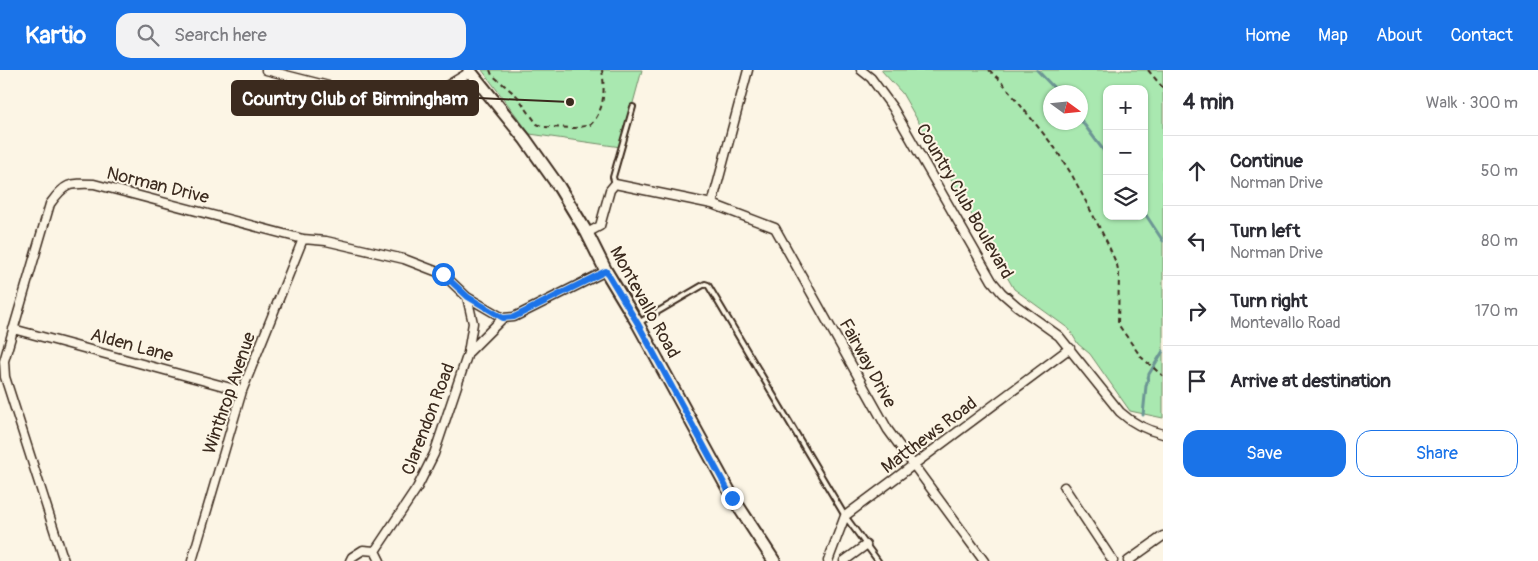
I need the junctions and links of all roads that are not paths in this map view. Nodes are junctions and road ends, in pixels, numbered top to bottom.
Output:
1 (266, 70) edge
2 (748, 70) edge
3 (861, 70) edge
4 (469, 71) edge
5 (633, 107) dead end
6 (616, 184) junction
7 (712, 204) junction
8 (587, 233) junction
9 (303, 238) junction
10 (606, 271) junction
11 (468, 297) junction
12 (503, 318) junction
13 (638, 324) junction
14 (13, 329) junction
15 (1070, 348) junction
16 (468, 353) junction
17 (242, 391) junction
18 (1163, 434) edge
19 (914, 465) junction
20 (1064, 487) dead end
21 (845, 516) junction
22 (1163, 536) edge
23 (866, 545) junction
24 (375, 551) junction
25 (64, 561) edge
26 (192, 561) edge
27 (350, 561) edge
28 (380, 561) edge
29 (774, 561) edge
30 (829, 561) edge
31 (844, 561) edge
32 (878, 561) edge
33 (984, 561) edge
34 (1114, 561) edge
35 (1128, 561) edge

1 - 4 street
2 - 7 street
3 - 15 street, Country Club Boulevard
4 - 8 main road, Montevallo Road
5 - 6 lane
6 - 7 street
6 - 8 street
7 - 19 street, Fairway Drive
8 - 10 main road, Montevallo Road
9 - 11 street, Norman Drive
9 - 14 street, Norman Drive
9 - 17 street, Winthrop Avenue
10 - 12 street
10 - 13 main road, Montevallo Road
11 - 12 street, Norman Drive
11 - 16 street
12 - 16 street, Clarendon Road
13 - 21 lane
13 - 29 main road, Montevallo Road
14 - 17 street, Alden Lane
14 - 25 street, Norman Drive
15 - 18 street, Country Club Boulevard
15 - 19 street, Matthews Road
16 - 24 street, Clarendon Road
17 - 26 street, Winthrop Avenue
19 - 21 street, Matthews Road
19 - 33 street, Fairway Drive
20 - 34 street
21 - 23 lane
21 - 30 street
22 - 35 street
23 - 31 street
23 - 32 lane
24 - 27 street
24 - 28 street

